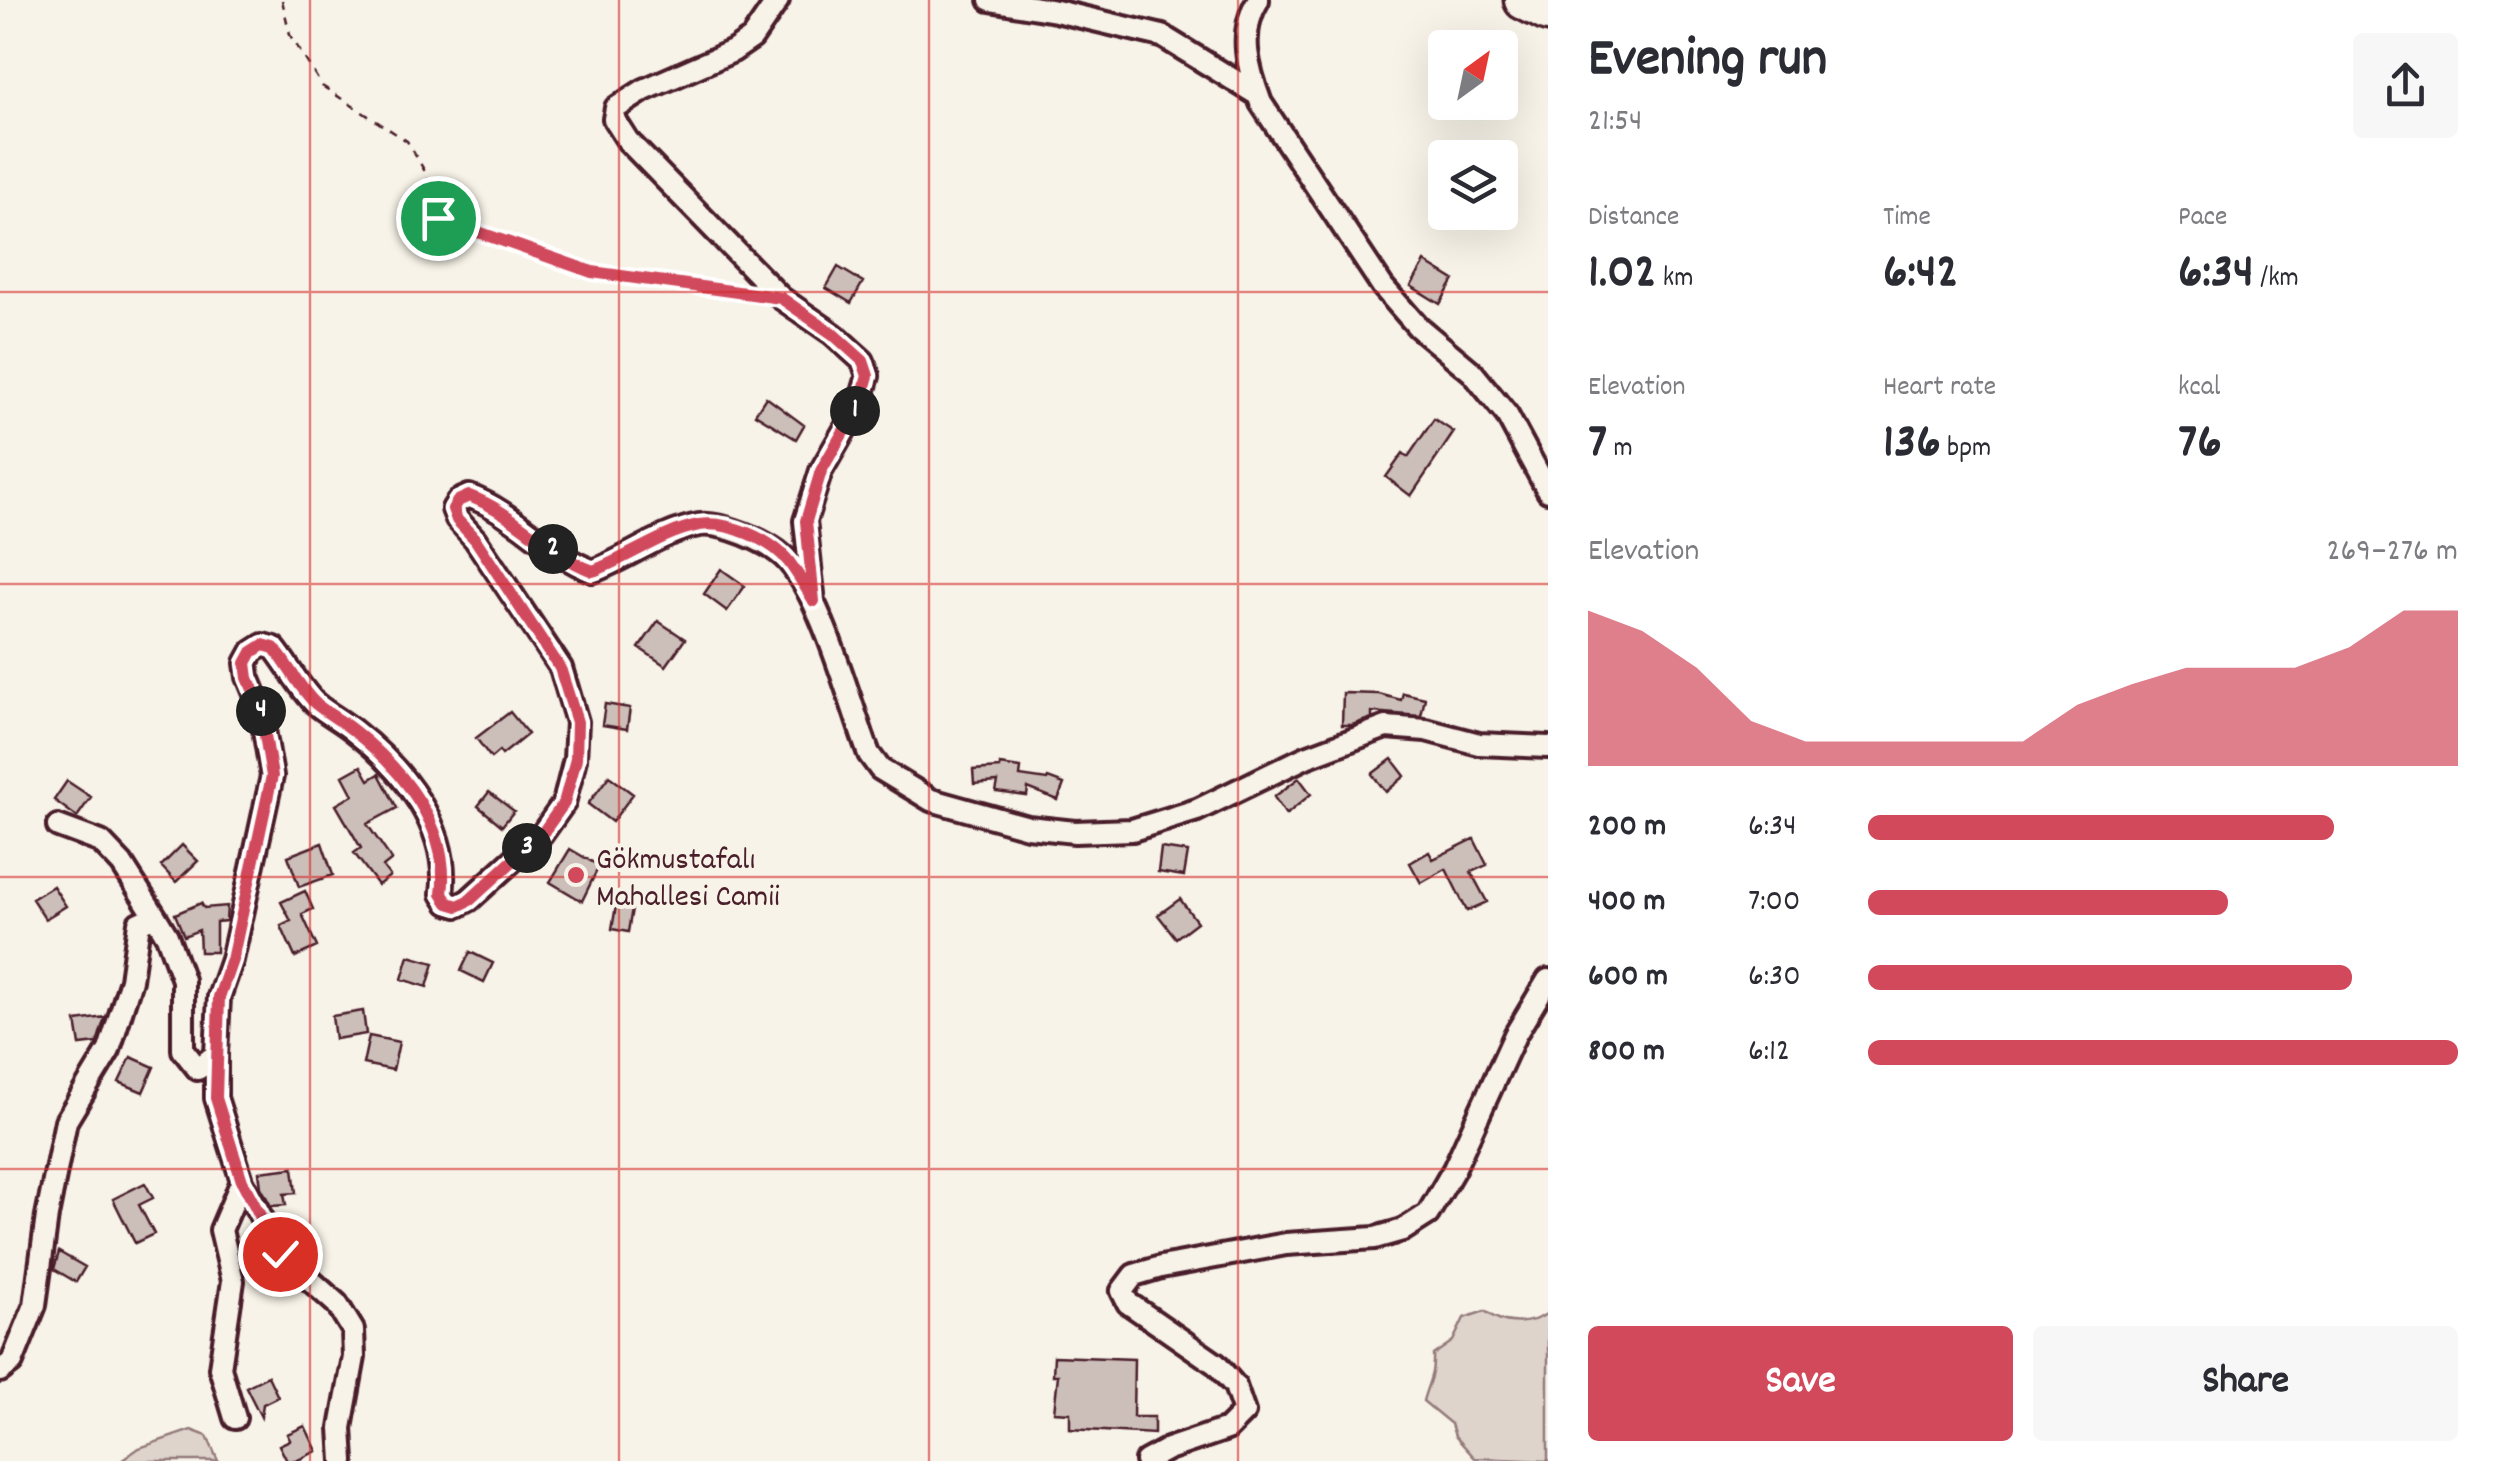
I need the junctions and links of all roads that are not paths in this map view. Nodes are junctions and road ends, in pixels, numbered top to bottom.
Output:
1 (778, 0) edge
2 (990, 0) edge
3 (1258, 0) edge
4 (1524, 0) edge
5 (1548, 12) edge
6 (1258, 94) junction
7 (1543, 470) edge
8 (1548, 491) edge
9 (814, 601) junction
10 (1548, 747) edge
11 (58, 826) dead end
12 (155, 916) junction
13 (1548, 980) edge
14 (216, 1054) junction
15 (242, 1181) junction
16 (0, 1371) edge
17 (234, 1418) dead end
18 (343, 1461) edge
19 (1146, 1461) edge

1 - 9 street
2 - 6 street
3 - 6 street
4 - 5 highway
6 - 7 street
7 - 8 street
9 - 10 street
9 - 14 street
11 - 12 street
12 - 14 street
12 - 16 street
13 - 19 street
14 - 15 street
15 - 17 street
15 - 18 street

